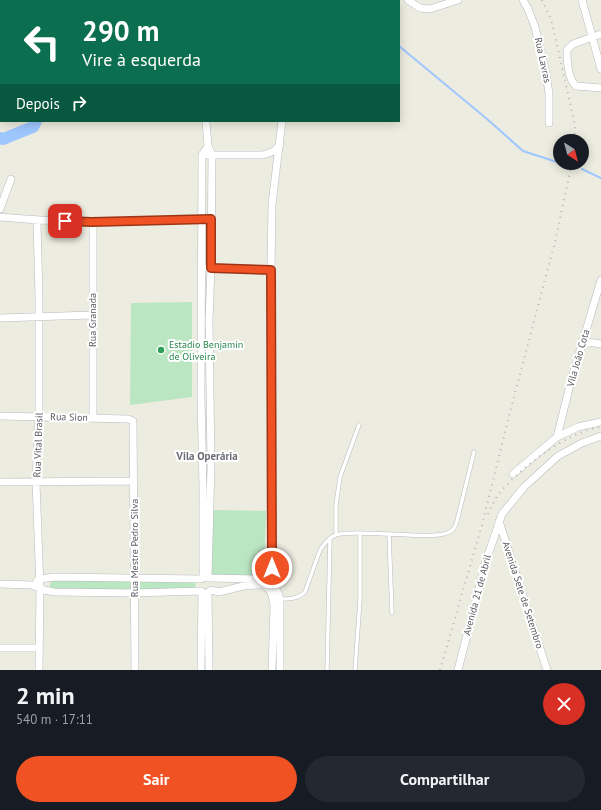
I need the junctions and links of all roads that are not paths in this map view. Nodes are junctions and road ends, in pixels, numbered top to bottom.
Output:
1 (408, 0) edge
2 (458, 0) edge
3 (523, 0) edge
4 (582, 0) edge
5 (601, 34) edge
6 (592, 36) junction
7 (601, 69) edge
8 (601, 88) edge
9 (206, 122) edge
10 (282, 122) edge
11 (549, 123) dead end
12 (280, 145) junction
13 (208, 146) junction
14 (202, 155) junction
15 (212, 155) junction
16 (11, 179) dead end
17 (0, 209) edge
18 (0, 217) edge
19 (202, 219) junction
20 (211, 219) junction
21 (37, 221) junction
22 (92, 222) junction
23 (202, 267) junction
24 (211, 268) junction
25 (271, 270) junction
26 (601, 280) edge
27 (92, 315) junction
28 (39, 317) junction
29 (0, 318) edge
30 (582, 341) junction
31 (601, 344) edge
32 (0, 416) edge
33 (39, 417) junction
34 (93, 418) junction
35 (601, 422) edge
36 (134, 425) joint
37 (359, 425) dead end
38 (601, 436) edge
39 (557, 437) junction
40 (474, 452) dead end
41 (513, 474) dead end
42 (134, 481) junction
43 (0, 482) edge
44 (36, 482) junction
45 (207, 487) junction
46 (499, 520) junction
47 (360, 533) junction
48 (336, 534) junction
49 (390, 534) junction
50 (330, 539) junction
51 (135, 578) junction
52 (205, 578) junction
53 (39, 579) junction
54 (272, 583) junction
55 (0, 584) edge
56 (32, 585) junction
57 (40, 588) junction
58 (205, 591) junction
59 (271, 592) junction
60 (134, 593) junction
61 (276, 599) junction
62 (392, 612) dead end
63 (0, 648) edge
64 (38, 648) junction
65 (39, 670) edge
66 (135, 670) edge
67 (201, 670) edge
68 (209, 670) edge
69 (272, 670) edge
70 (280, 670) edge
71 (328, 670) edge
72 (355, 670) edge
73 (458, 670) edge
74 (547, 670) edge

1 - 2 street
3 - 11 street, Rua Lavras
4 - 6 street
5 - 6 street
6 - 7 street
6 - 8 street
9 - 13 street
10 - 12 street
12 - 15 street
12 - 25 street
13 - 14 street
13 - 15 street
14 - 15 street
14 - 19 street
15 - 20 street
16 - 17 street
18 - 21 street
19 - 20 street
19 - 22 street
19 - 23 street
20 - 24 street
21 - 22 street
21 - 28 street, Rua Vital Brasil
22 - 27 street, Rua Granada
23 - 24 street
23 - 45 street
24 - 25 street
24 - 45 street
25 - 54 street
26 - 30 street, Vila João Cota
27 - 28 street
27 - 34 street, Rua Granada
28 - 29 street
28 - 33 street, Rua Vital Brasil
30 - 31 street
30 - 39 street, Vila João Cota
32 - 33 street, Rua Sion
33 - 34 street, Rua Sion
33 - 44 street, Rua Vital Brasil
34 - 36 street, Rua Sion
35 - 39 street
36 - 42 street, Rua Mestre Pedro Silva
37 - 48 lane
38 - 46 street, Avenida 21 de Abril
39 - 41 street
40 - 49 lane
42 - 44 street
42 - 51 street, Rua Mestre Pedro Silva
43 - 44 street
44 - 53 street, Rua Vital Brasil
45 - 52 street
46 - 73 street, Avenida 21 de Abril
46 - 74 street, Avenida Sete de Setembro
47 - 48 lane
47 - 49 lane
47 - 72 lane
48 - 50 lane
49 - 62 lane
50 - 61 lane
50 - 71 lane
51 - 52 street
51 - 53 street
51 - 60 street, Rua Mestre Pedro Silva
52 - 54 street
52 - 58 street
52 - 58 street
53 - 56 street
53 - 57 street, Rua Vital Brasil
54 - 59 street
54 - 61 street
55 - 56 street
56 - 57 street
57 - 60 street
57 - 64 street, Rua Vital Brasil
58 - 59 street
58 - 60 street
58 - 67 street
58 - 68 street
59 - 61 street
60 - 66 street, Rua Mestre Pedro Silva
61 - 69 street
61 - 70 street
63 - 64 street
64 - 65 street, Rua Vital Brasil

